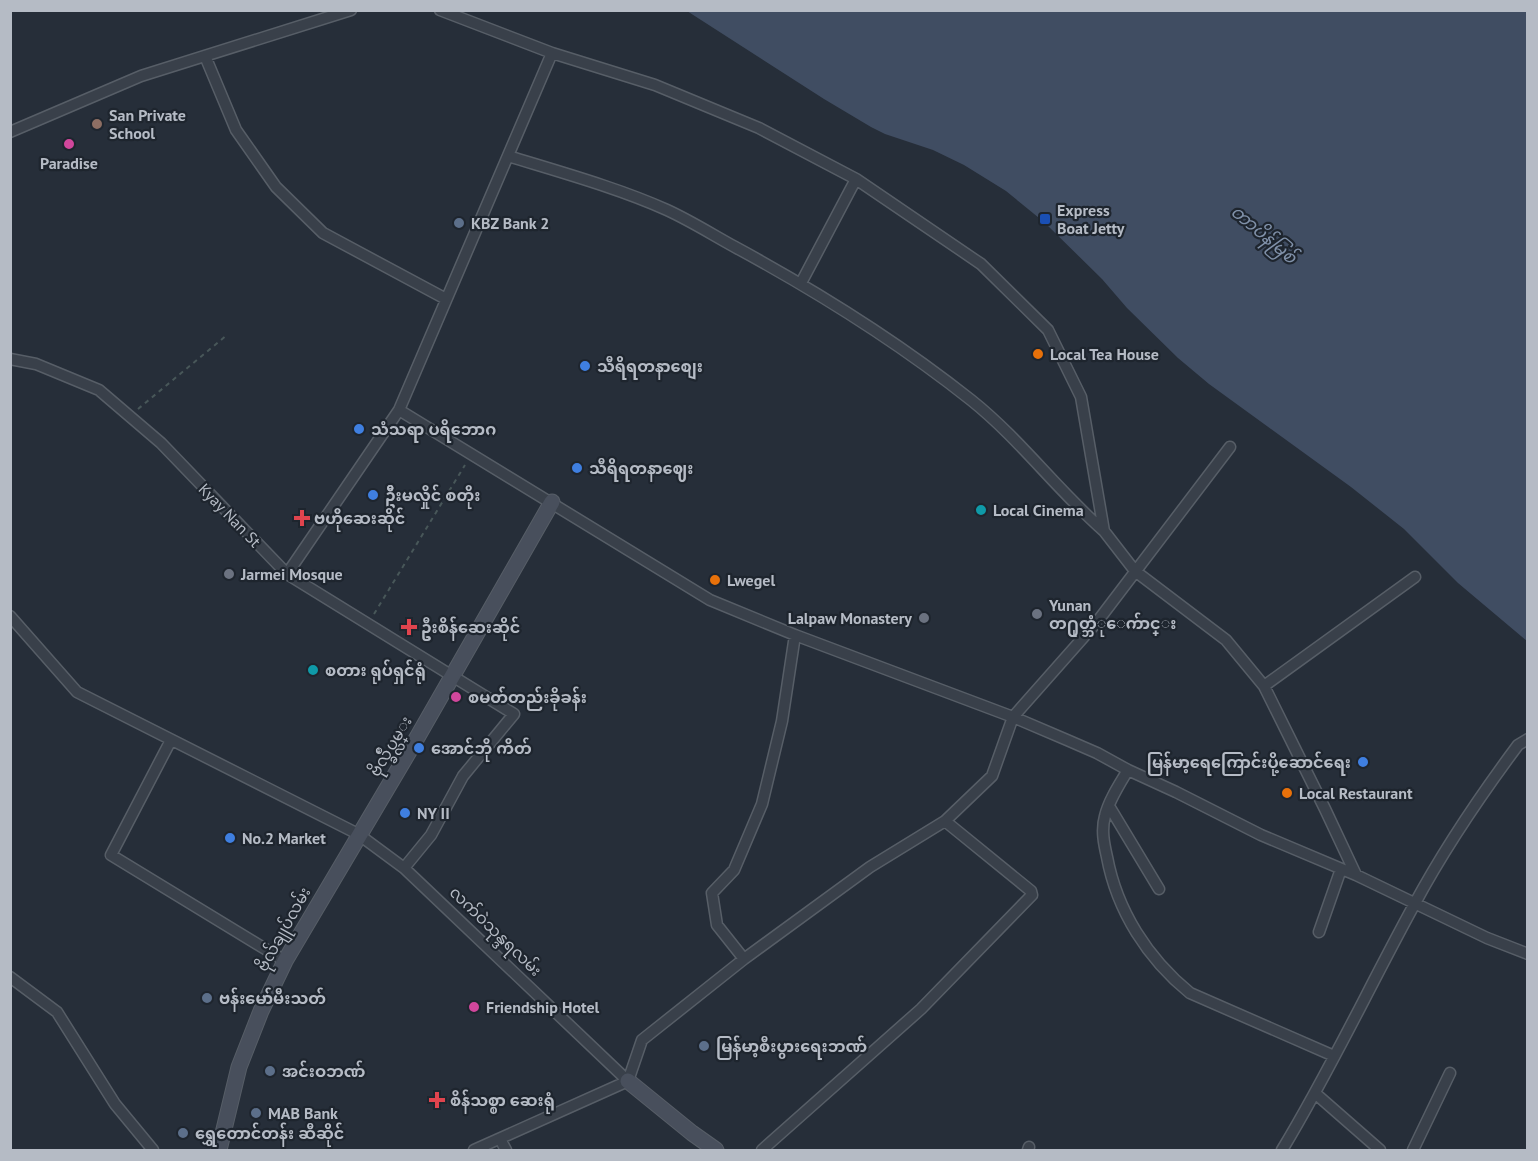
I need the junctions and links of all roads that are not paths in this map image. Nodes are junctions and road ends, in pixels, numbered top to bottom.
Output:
1 (351, 10) edge
2 (440, 10) edge
3 (552, 53) junction
4 (205, 56) junction
5 (10, 132) edge
6 (508, 156) junction
7 (856, 179) junction
8 (801, 283) junction
9 (446, 299) junction
10 (10, 359) edge
11 (399, 410) junction
12 (1230, 447) dead end
13 (552, 502) junction
14 (1104, 531) junction
15 (1135, 572) junction
16 (287, 574) junction
17 (1414, 577) dead end
18 (10, 616) edge
19 (795, 635) junction
20 (452, 675) junction
21 (1264, 686) junction
22 (1012, 717) junction
23 (1527, 739) edge
24 (171, 740) junction
25 (1128, 770) junction
26 (1109, 806) junction
27 (945, 821) junction
28 (358, 834) junction
29 (404, 868) junction
30 (1341, 869) junction
31 (1356, 875) junction
32 (1159, 889) dead end
33 (1414, 904) junction
34 (1319, 932) dead end
35 (1527, 954) edge
36 (744, 959) junction
37 (285, 960) junction
38 (10, 977) edge
39 (1334, 1056) junction
40 (1449, 1073) dead end
41 (628, 1081) junction
42 (1316, 1094) junction
43 (500, 1138) junction
44 (153, 1150) edge
45 (219, 1150) edge
46 (474, 1150) edge
47 (506, 1150) edge
48 (716, 1150) edge
49 (762, 1150) edge
50 (1282, 1150) edge
51 (1380, 1150) edge
52 (1413, 1150) edge

1 - 4 street
2 - 3 street
3 - 6 street
3 - 7 street
4 - 5 street
4 - 9 street
6 - 8 street
6 - 9 street
7 - 8 street
7 - 14 street
8 - 14 street
9 - 11 street
10 - 16 street, Kyay Nan St
11 - 13 street
11 - 16 street
12 - 15 street
13 - 19 street
13 - 20 street
14 - 15 street
15 - 21 street
15 - 22 street
16 - 20 street, Kyay Nan St
17 - 21 street
18 - 24 street, လက်ဝဲသုန္ဒရလမ်း
19 - 22 street
19 - 36 street
20 - 28 street, ဗိုလ္ခ်ဳပ္လမ္း
20 - 29 street, Kyay Nan St
21 - 31 street
22 - 25 street
22 - 27 street
23 - 33 street
24 - 28 street, လက်ဝဲသုန္ဒရလမ်း
24 - 37 street
25 - 26 street
25 - 30 street
26 - 32 street
26 - 39 street
27 - 36 street
27 - 49 street
28 - 29 street, လက်ဝဲသုန္ဒရလမ်း
28 - 37 street, ဗိုလ်ချုပ်လမ်း
29 - 41 street, လက်ဝဲသုန္ဒရလမ်း
30 - 31 street
30 - 34 street
31 - 33 street
33 - 35 street
33 - 39 street
36 - 41 street
37 - 45 street, ဗိုလ်ချုပ်လမ်း
38 - 44 street
39 - 42 street
40 - 52 street
41 - 43 street
41 - 48 street, လက်ဝဲသုန္ဒရလမ်း
42 - 50 street
42 - 51 street
43 - 46 street
43 - 47 street

